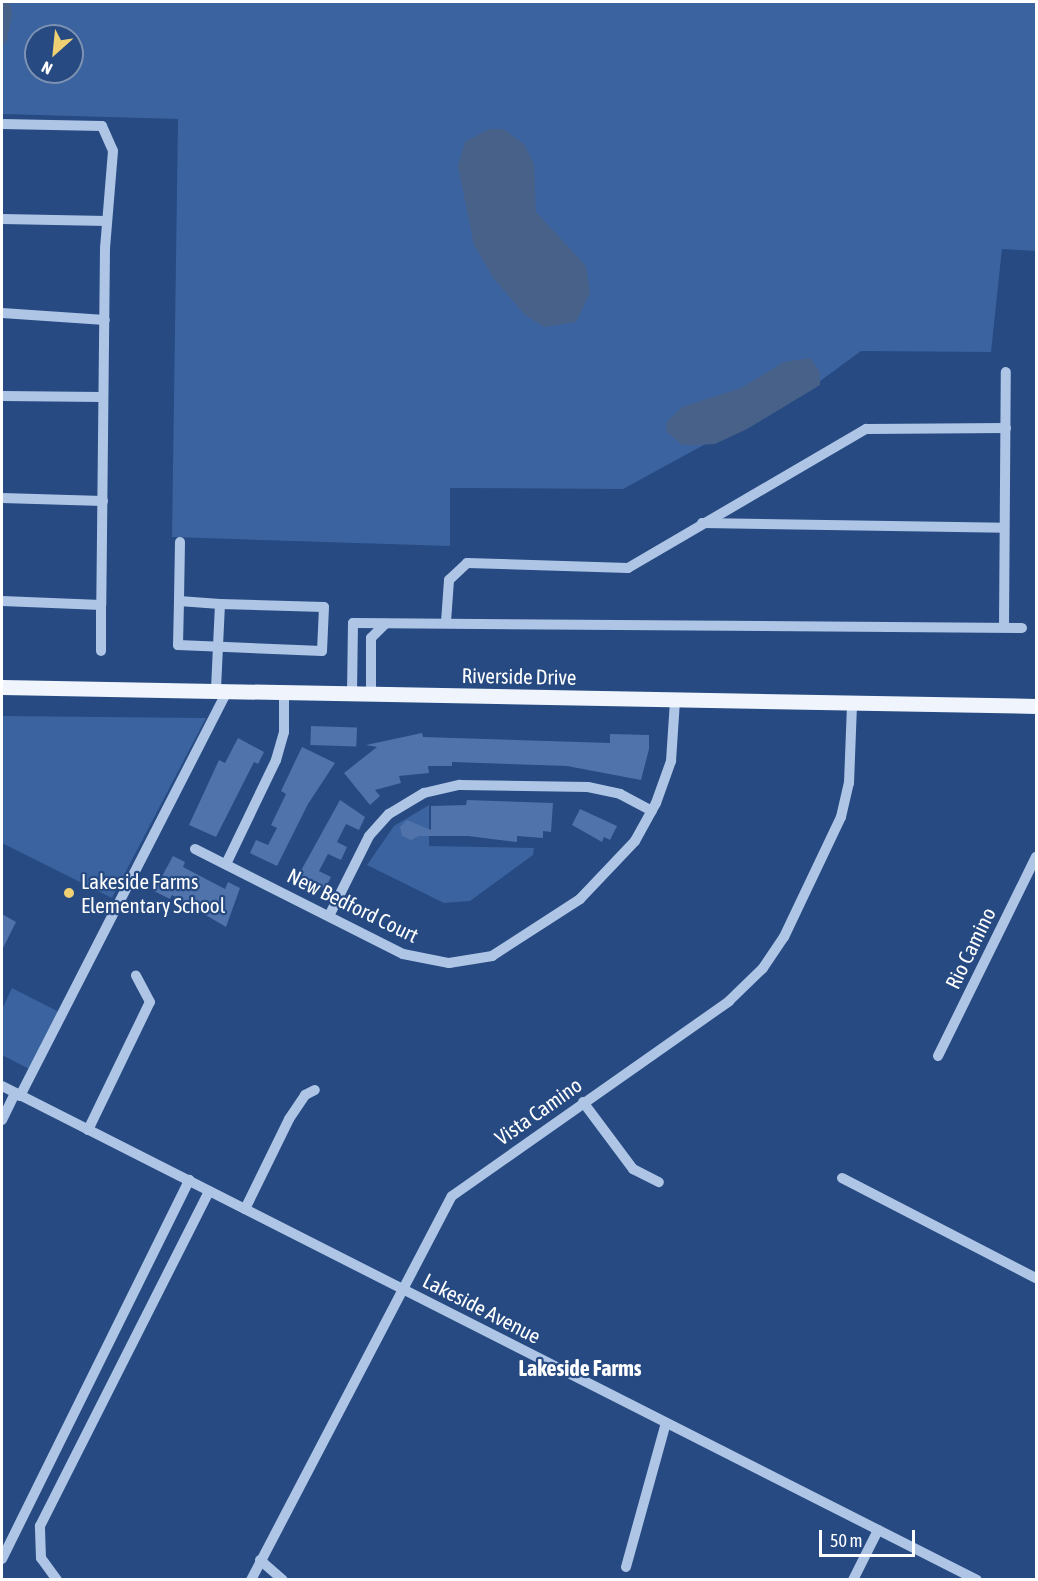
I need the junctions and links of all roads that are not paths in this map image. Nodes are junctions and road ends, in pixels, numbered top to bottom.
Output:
1 (2, 124) edge
2 (2, 219) edge
3 (107, 221) junction
4 (2, 313) edge
5 (105, 320) junction
6 (1006, 372) dead end
7 (2, 396) edge
8 (102, 397) junction
9 (1006, 428) junction
10 (2, 498) edge
11 (103, 501) junction
12 (702, 523) junction
13 (1004, 528) junction
14 (180, 542) dead end
15 (2, 601) edge
16 (179, 601) junction
17 (220, 604) junction
18 (101, 605) junction
19 (446, 622) junction
20 (385, 624) junction
21 (1004, 627) junction
22 (1022, 628) dead end
23 (218, 647) junction
24 (101, 651) dead end
25 (371, 656) junction
26 (352, 657) junction
27 (2, 687) edge
28 (222, 690) junction
29 (284, 692) junction
30 (352, 694) junction
31 (371, 694) junction
32 (675, 700) junction
33 (852, 704) junction
34 (1036, 706) edge
35 (652, 811) junction
36 (195, 849) dead end
37 (1036, 857) edge
38 (226, 864) junction
39 (329, 916) junction
40 (135, 976) dead end
41 (938, 1056) dead end
42 (2, 1086) edge
43 (315, 1090) dead end
44 (17, 1094) junction
45 (583, 1102) junction
46 (2, 1120) edge
47 (88, 1130) junction
48 (842, 1179) dead end
49 (189, 1180) junction
50 (658, 1182) dead end
51 (209, 1191) junction
52 (245, 1209) junction
53 (1036, 1278) edge
54 (400, 1288) junction
55 (666, 1423) junction
56 (878, 1530) junction
57 (2, 1559) edge
58 (260, 1560) junction
59 (626, 1567) dead end
60 (57, 1580) edge
61 (251, 1580) edge
62 (283, 1580) edge
63 (853, 1580) edge
64 (977, 1580) edge

1 - 3 street
2 - 3 street
3 - 5 street
4 - 5 street
5 - 8 street
6 - 9 street
7 - 8 street
8 - 11 street
9 - 12 street
9 - 13 street
10 - 11 street
11 - 18 street
12 - 13 street
12 - 19 street
13 - 21 street
14 - 16 street
15 - 18 street
16 - 17 street
16 - 23 street
17 - 23 street
17 - 23 street
18 - 24 street
19 - 20 street
19 - 21 street
20 - 25 street
20 - 26 street
21 - 22 street
23 - 28 street
25 - 26 street
25 - 31 street
26 - 30 street
27 - 28 main road, Riverside Drive
28 - 29 main road, Riverside Drive
28 - 44 street
29 - 30 main road, Riverside Drive
29 - 38 street
30 - 31 main road, Riverside Drive
31 - 32 main road, Riverside Drive
32 - 33 main road, Riverside Drive
32 - 35 street, New Bedford Court
33 - 34 main road, Riverside Drive
33 - 45 street, Vista Camino
35 - 39 street, New Bedford Court
35 - 39 street
36 - 38 street, New Bedford Court
37 - 41 street, Rio Camino
38 - 39 street, New Bedford Court
40 - 47 street
42 - 44 street, Lakeside Avenue
43 - 52 street
44 - 46 street
44 - 47 street, Lakeside Avenue
45 - 50 street
45 - 54 street, Vista Camino
47 - 49 street, Lakeside Avenue
48 - 53 street
49 - 51 street, Lakeside Avenue
49 - 57 street
51 - 52 street, Lakeside Avenue
51 - 60 street
52 - 54 street, Lakeside Avenue
54 - 55 street, Lakeside Avenue
54 - 58 street, Vista Camino
55 - 56 street, Lakeside Avenue
55 - 59 street
56 - 63 street
56 - 64 street, Lakeside Avenue
58 - 61 street, Vista Camino
58 - 62 street

